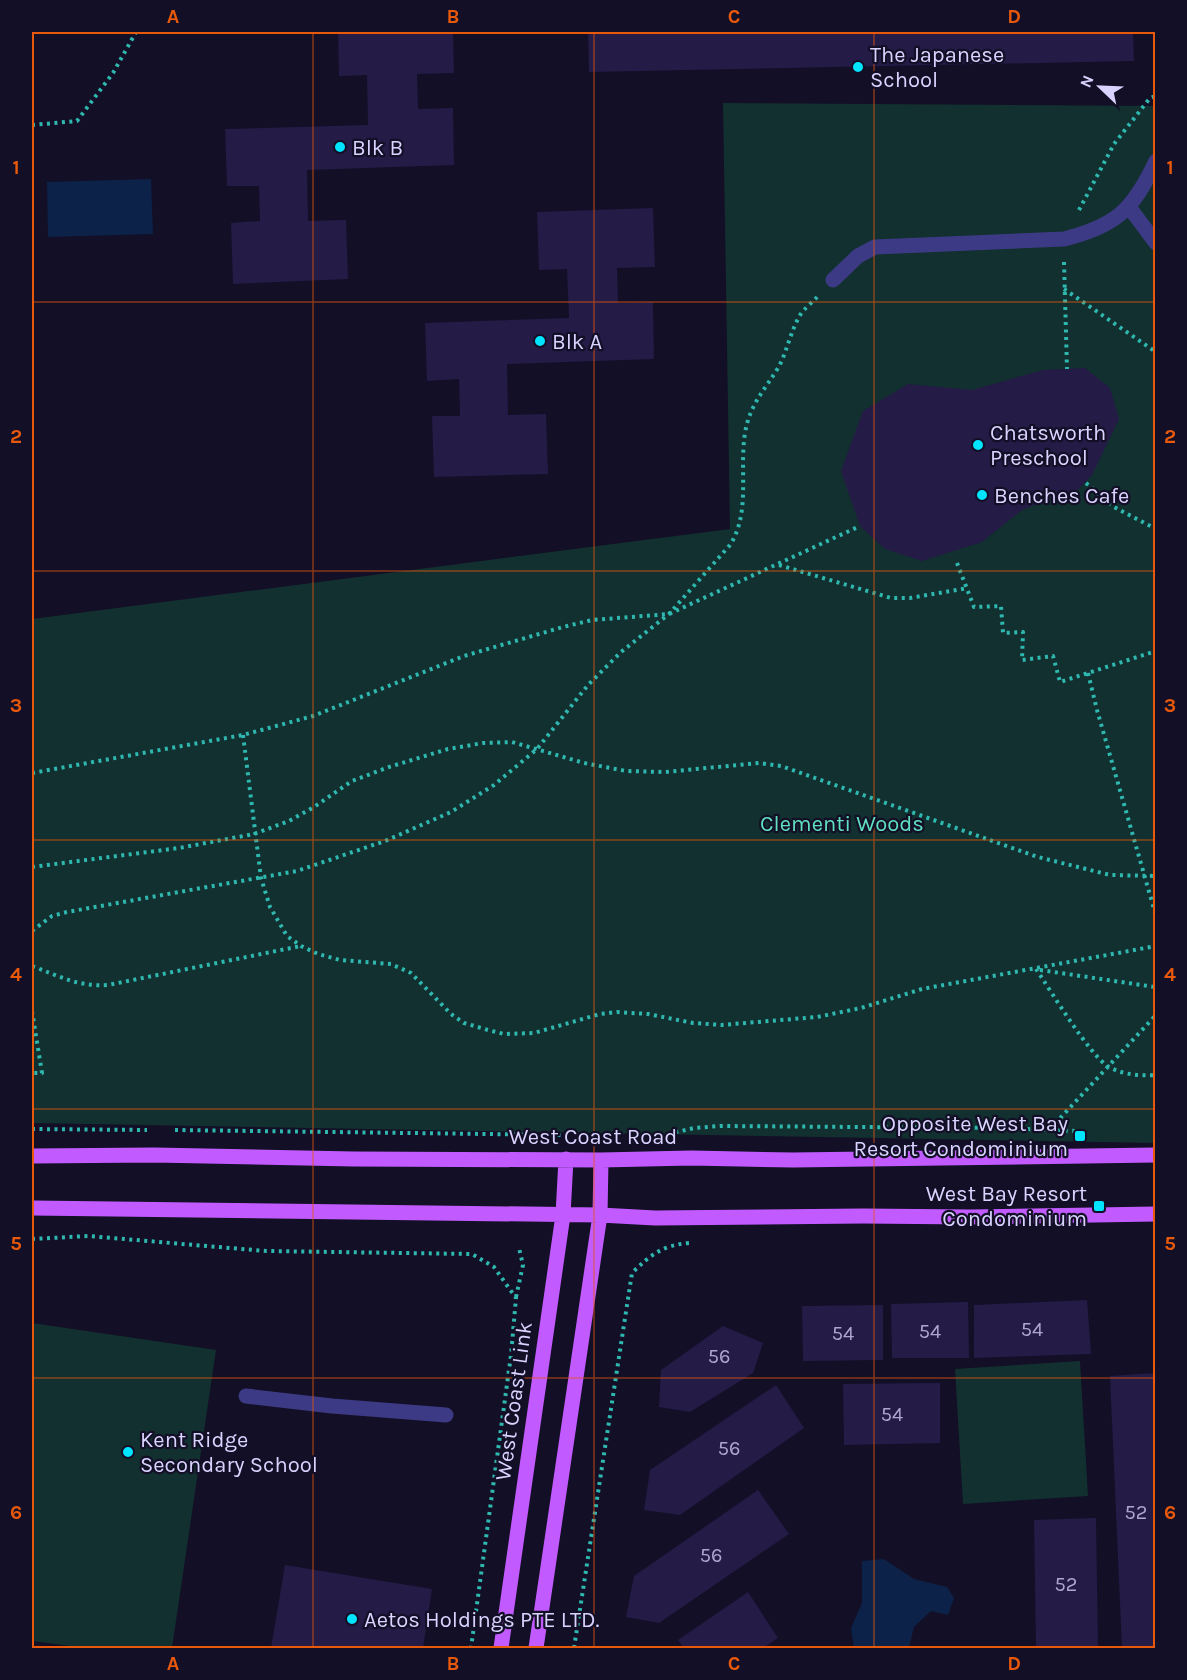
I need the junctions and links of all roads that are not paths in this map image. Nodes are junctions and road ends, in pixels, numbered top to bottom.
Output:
1 (1155, 161) edge
2 (1129, 207) junction
3 (1155, 243) edge
4 (833, 280) dead end
5 (32, 1155) edge
6 (1155, 1155) edge
7 (566, 1159) junction
8 (602, 1160) junction
9 (32, 1208) edge
10 (1155, 1214) edge
11 (563, 1215) junction
12 (600, 1215) junction
13 (246, 1396) dead end
14 (446, 1414) dead end
15 (501, 1648) edge
16 (536, 1648) edge

1 - 2 lane
2 - 3 lane
2 - 4 lane
5 - 7 main road, West Coast Road
6 - 8 main road, West Coast Road
7 - 8 main road, West Coast Road
7 - 11 main road, West Coast Link
8 - 12 main road
9 - 11 main road
10 - 12 main road
11 - 12 main road
11 - 15 main road, West Coast Link
12 - 16 main road
13 - 14 lane

